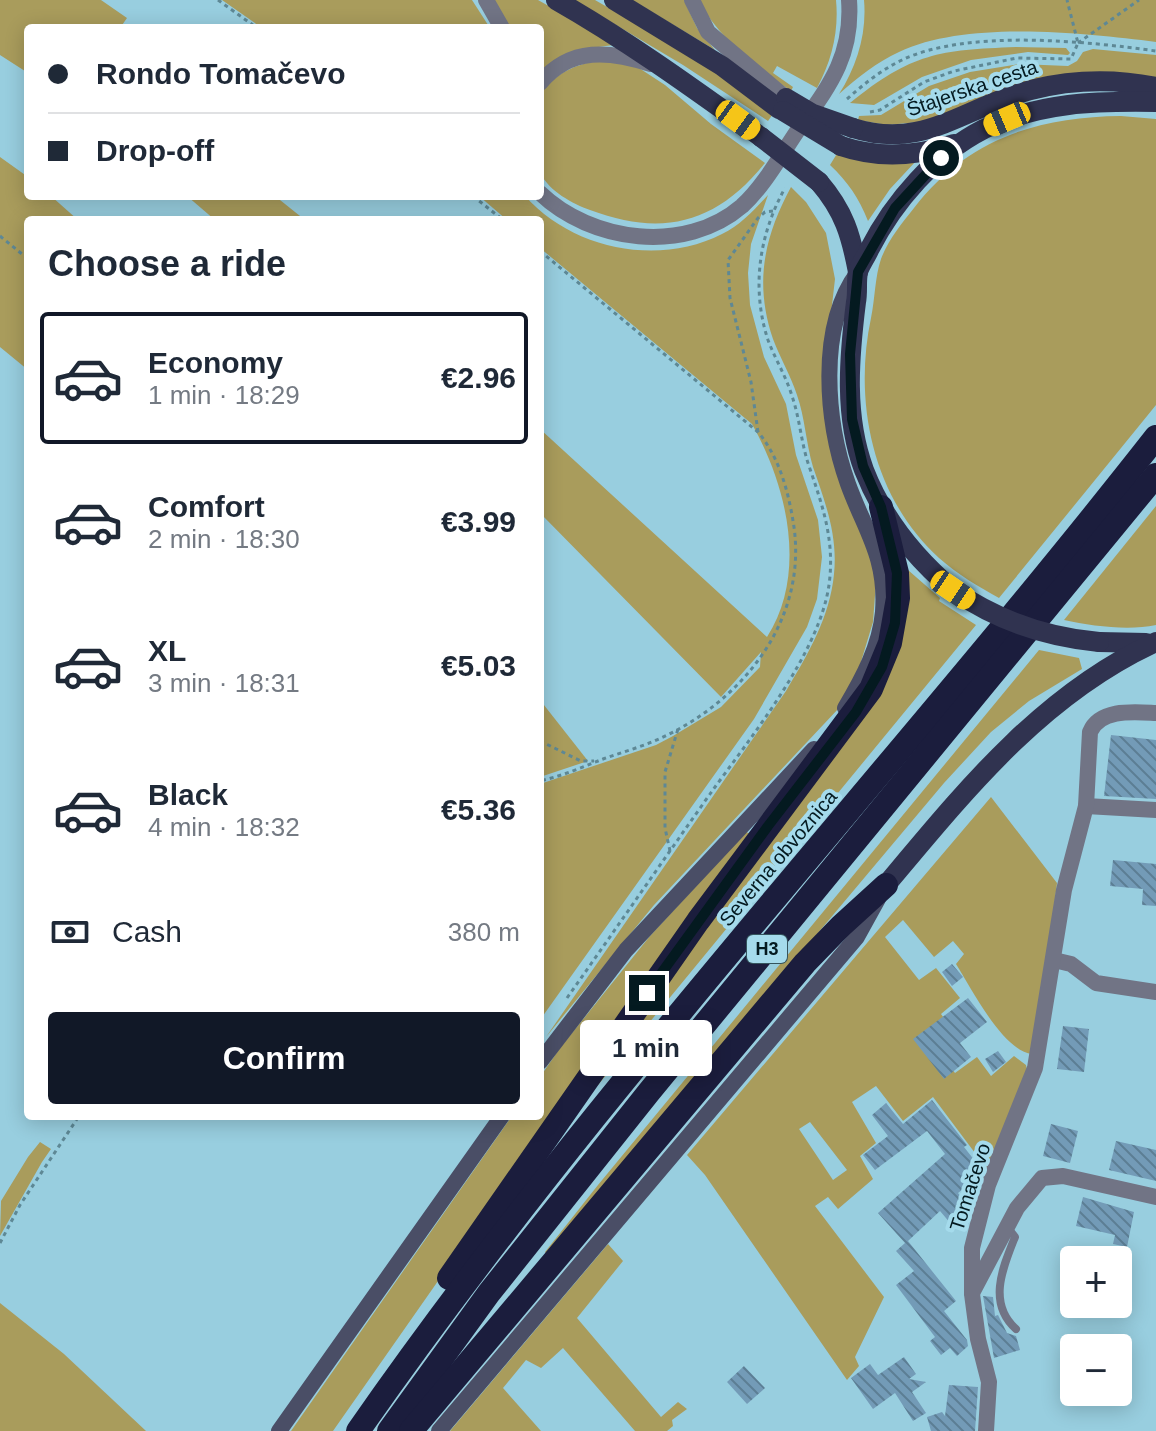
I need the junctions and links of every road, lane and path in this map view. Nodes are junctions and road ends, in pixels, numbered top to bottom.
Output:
1 (218, 0) edge
2 (486, 0) edge
3 (556, 0) edge
4 (614, 0) edge
5 (692, 0) edge
6 (849, 0) edge
7 (1067, 0) edge
8 (1139, 0) edge
9 (251, 24) edge
10 (500, 24) edge
11 (1078, 43) junction
12 (1156, 51) edge
13 (667, 69) junction
14 (544, 79) edge
15 (1156, 87) edge
16 (847, 99) dead end
17 (1156, 102) edge
18 (782, 104) junction
19 (852, 128) junction
20 (965, 140) junction
21 (785, 188) dead end
22 (544, 196) edge
23 (478, 200) edge
24 (773, 211) junction
25 (498, 216) edge
26 (0, 236) edge
27 (544, 254) edge
28 (24, 256) edge
29 (858, 272) junction
30 (758, 432) junction
31 (1156, 437) edge
32 (1156, 475) edge
33 (881, 507) junction
34 (1156, 642) edge
35 (1156, 713) edge
36 (678, 729) junction
37 (544, 743) edge
38 (598, 761) junction
39 (544, 780) edge
40 (1086, 806) junction
41 (1156, 810) edge
42 (670, 851) junction
43 (886, 885) junction
44 (1054, 960) junction
45 (1156, 992) edge
46 (566, 999) dead end
47 (544, 1057) edge
48 (76, 1120) edge
49 (499, 1120) edge
50 (1156, 1197) edge
51 (1007, 1227) junction
52 (0, 1243) edge
53 (972, 1294) junction
54 (1016, 1329) dead end
55 (422, 1342) junction
56 (279, 1431) edge
57 (358, 1431) edge
58 (389, 1431) edge
59 (411, 1431) edge
60 (439, 1431) edge
61 (986, 1431) edge

1 - 9 path
2 - 10 street
3 - 13 main road
4 - 18 main road, Štajerska cesta
5 - 18 street
6 - 22 street
7 - 11 path
8 - 11 path
11 - 12 path
11 - 16 path
11 - 19 path
13 - 14 street
13 - 29 main road, bridge
15 - 19 main road, Štajerska cesta
17 - 20 main road
18 - 19 main road, Štajerska cesta, bridge
19 - 20 main road, Štajerska cesta
20 - 29 main road
21 - 24 path
23 - 25 path
24 - 30 path
24 - 42 path
26 - 28 path
27 - 30 path
29 - 33 main road
29 - 47 street
30 - 36 path
31 - 55 highway, Severna obvoznica / H3
32 - 58 highway, H3
33 - 34 main road, bridge
33 - 55 highway
34 - 43 main road
35 - 40 street, Tomačevo
36 - 38 path
36 - 42 path
37 - 38 path
38 - 39 path
40 - 41 street
40 - 44 street, Tomačevo
42 - 46 path
43 - 59 highway
43 - 60 street
44 - 45 street
44 - 53 street, Tomačevo
48 - 52 path
49 - 56 street
50 - 51 street
51 - 53 street
51 - 54 lane
53 - 61 street, Tomačevo
55 - 57 highway, Severna obvoznica / H3

